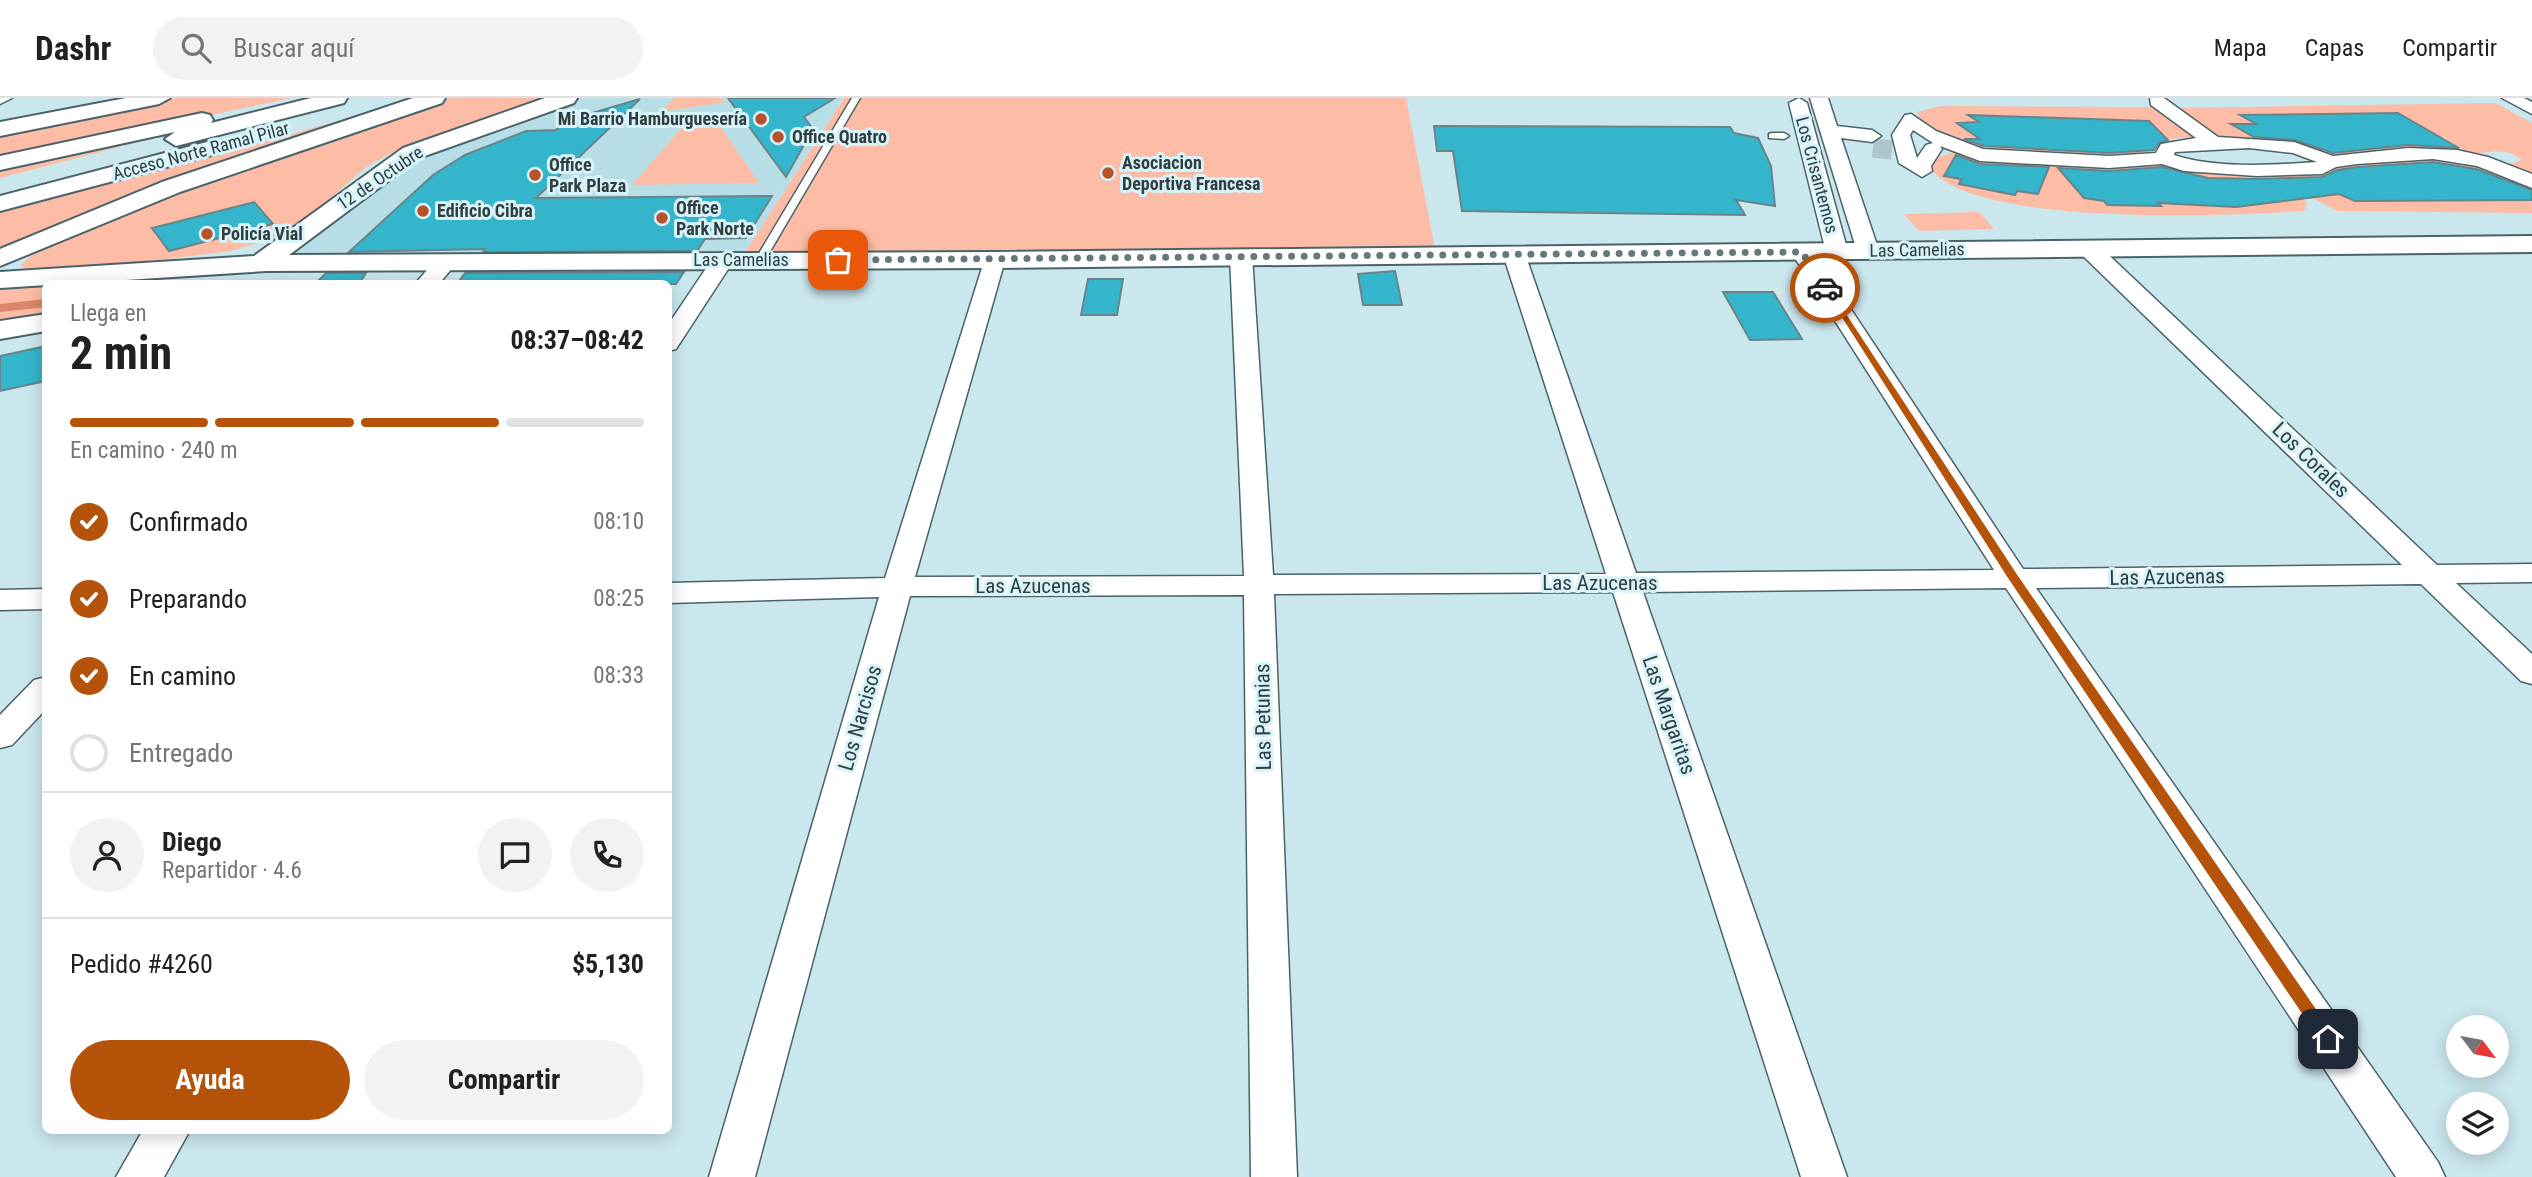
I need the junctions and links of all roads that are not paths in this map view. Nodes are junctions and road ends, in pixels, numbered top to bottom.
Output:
1 (159, 98) edge
2 (304, 98) edge
3 (336, 98) edge
4 (402, 98) edge
5 (434, 98) edge
6 (566, 98) edge
7 (856, 98) edge
8 (1797, 98) edge
9 (1819, 98) edge
10 (2511, 98) edge
11 (2157, 101) dead end
12 (2532, 109) edge
13 (0, 129) edge
14 (2441, 133) dead end
15 (1772, 136) dead end
16 (1784, 136) dead end
17 (1803, 137) junction
18 (1831, 138) junction
19 (1932, 141) junction
20 (1889, 143) junction
21 (2214, 143) junction
22 (2164, 158) junction
23 (2479, 158) junction
24 (2330, 162) junction
25 (0, 163) edge
26 (2532, 182) edge
27 (0, 185) edge
28 (0, 204) edge
29 (2532, 244) edge
30 (2089, 248) junction
31 (1868, 251) junction
32 (1802, 252) junction
33 (1837, 252) junction
34 (1514, 254) junction
35 (1241, 256) junction
36 (0, 258) edge
37 (723, 260) junction
38 (760, 260) junction
39 (994, 260) junction
40 (263, 262) junction
41 (446, 262) junction
42 (162, 277) edge
43 (0, 280) edge
44 (217, 280) edge
45 (430, 280) edge
46 (42, 323) edge
47 (0, 331) edge
48 (672, 338) edge
49 (2532, 573) edge
50 (2430, 574) junction
51 (2014, 578) junction
52 (1625, 583) junction
53 (1259, 584) junction
54 (897, 587) junction
55 (672, 593) edge
56 (42, 599) edge
57 (0, 600) edge
58 (2532, 673) edge
59 (42, 692) edge
60 (0, 736) edge
61 (166, 1134) edge
62 (139, 1177) edge
63 (732, 1177) edge
64 (1274, 1177) edge
65 (1824, 1177) edge
66 (2422, 1177) edge

1 - 13 main road
2 - 25 main road
3 - 27 main road, Acceso Norte Ramal Pilar
4 - 28 main road, Acceso Norte Ramal Pilar
5 - 36 main road
6 - 40 main road, 12 de Octubre
7 - 38 lane
8 - 17 street, Los Crisantemos
9 - 18 street, Los Crisantemos
10 - 12 street
11 - 21 street
14 - 23 street
15 - 16 lane
17 - 18 street
17 - 33 street, Los Crisantemos
18 - 20 street
18 - 31 street, Los Crisantemos
19 - 20 street
19 - 20 street
19 - 22 street
21 - 22 street
21 - 24 street
22 - 24 street
23 - 24 street
23 - 26 street
29 - 30 main road, Las Camelias
30 - 31 main road, Las Camelias
30 - 50 street, Los Corales
31 - 33 main road, Las Camelias
32 - 33 main road, Las Camelias
32 - 34 main road, Las Camelias
32 - 51 street, Los Crisantemos
34 - 35 main road, Las Camelias
34 - 52 street, Las Margaritas
35 - 39 main road, Las Camelias
35 - 53 street, Las Petunias
37 - 38 main road, Las Camelias
37 - 41 main road, Las Camelias
37 - 48 street
38 - 39 main road, Las Camelias
39 - 54 street, Los Narcisos
40 - 41 main road, Las Camelias
40 - 42 main road, Las Camelias
40 - 44 main road, 12 de Octubre
41 - 45 street
42 - 43 main road, Las Camelias
46 - 47 main road
49 - 50 street, Las Azucenas
50 - 51 street, Las Azucenas
50 - 58 street, Los Corales
51 - 52 street, Las Azucenas
51 - 66 street, Los Crisantemos
52 - 53 street, Las Azucenas
52 - 65 street, Las Margaritas
53 - 54 street, Las Azucenas
53 - 64 street, Las Petunias
54 - 55 street, Las Azucenas
54 - 63 street, Los Narcisos
56 - 57 street
59 - 60 street
61 - 62 street

